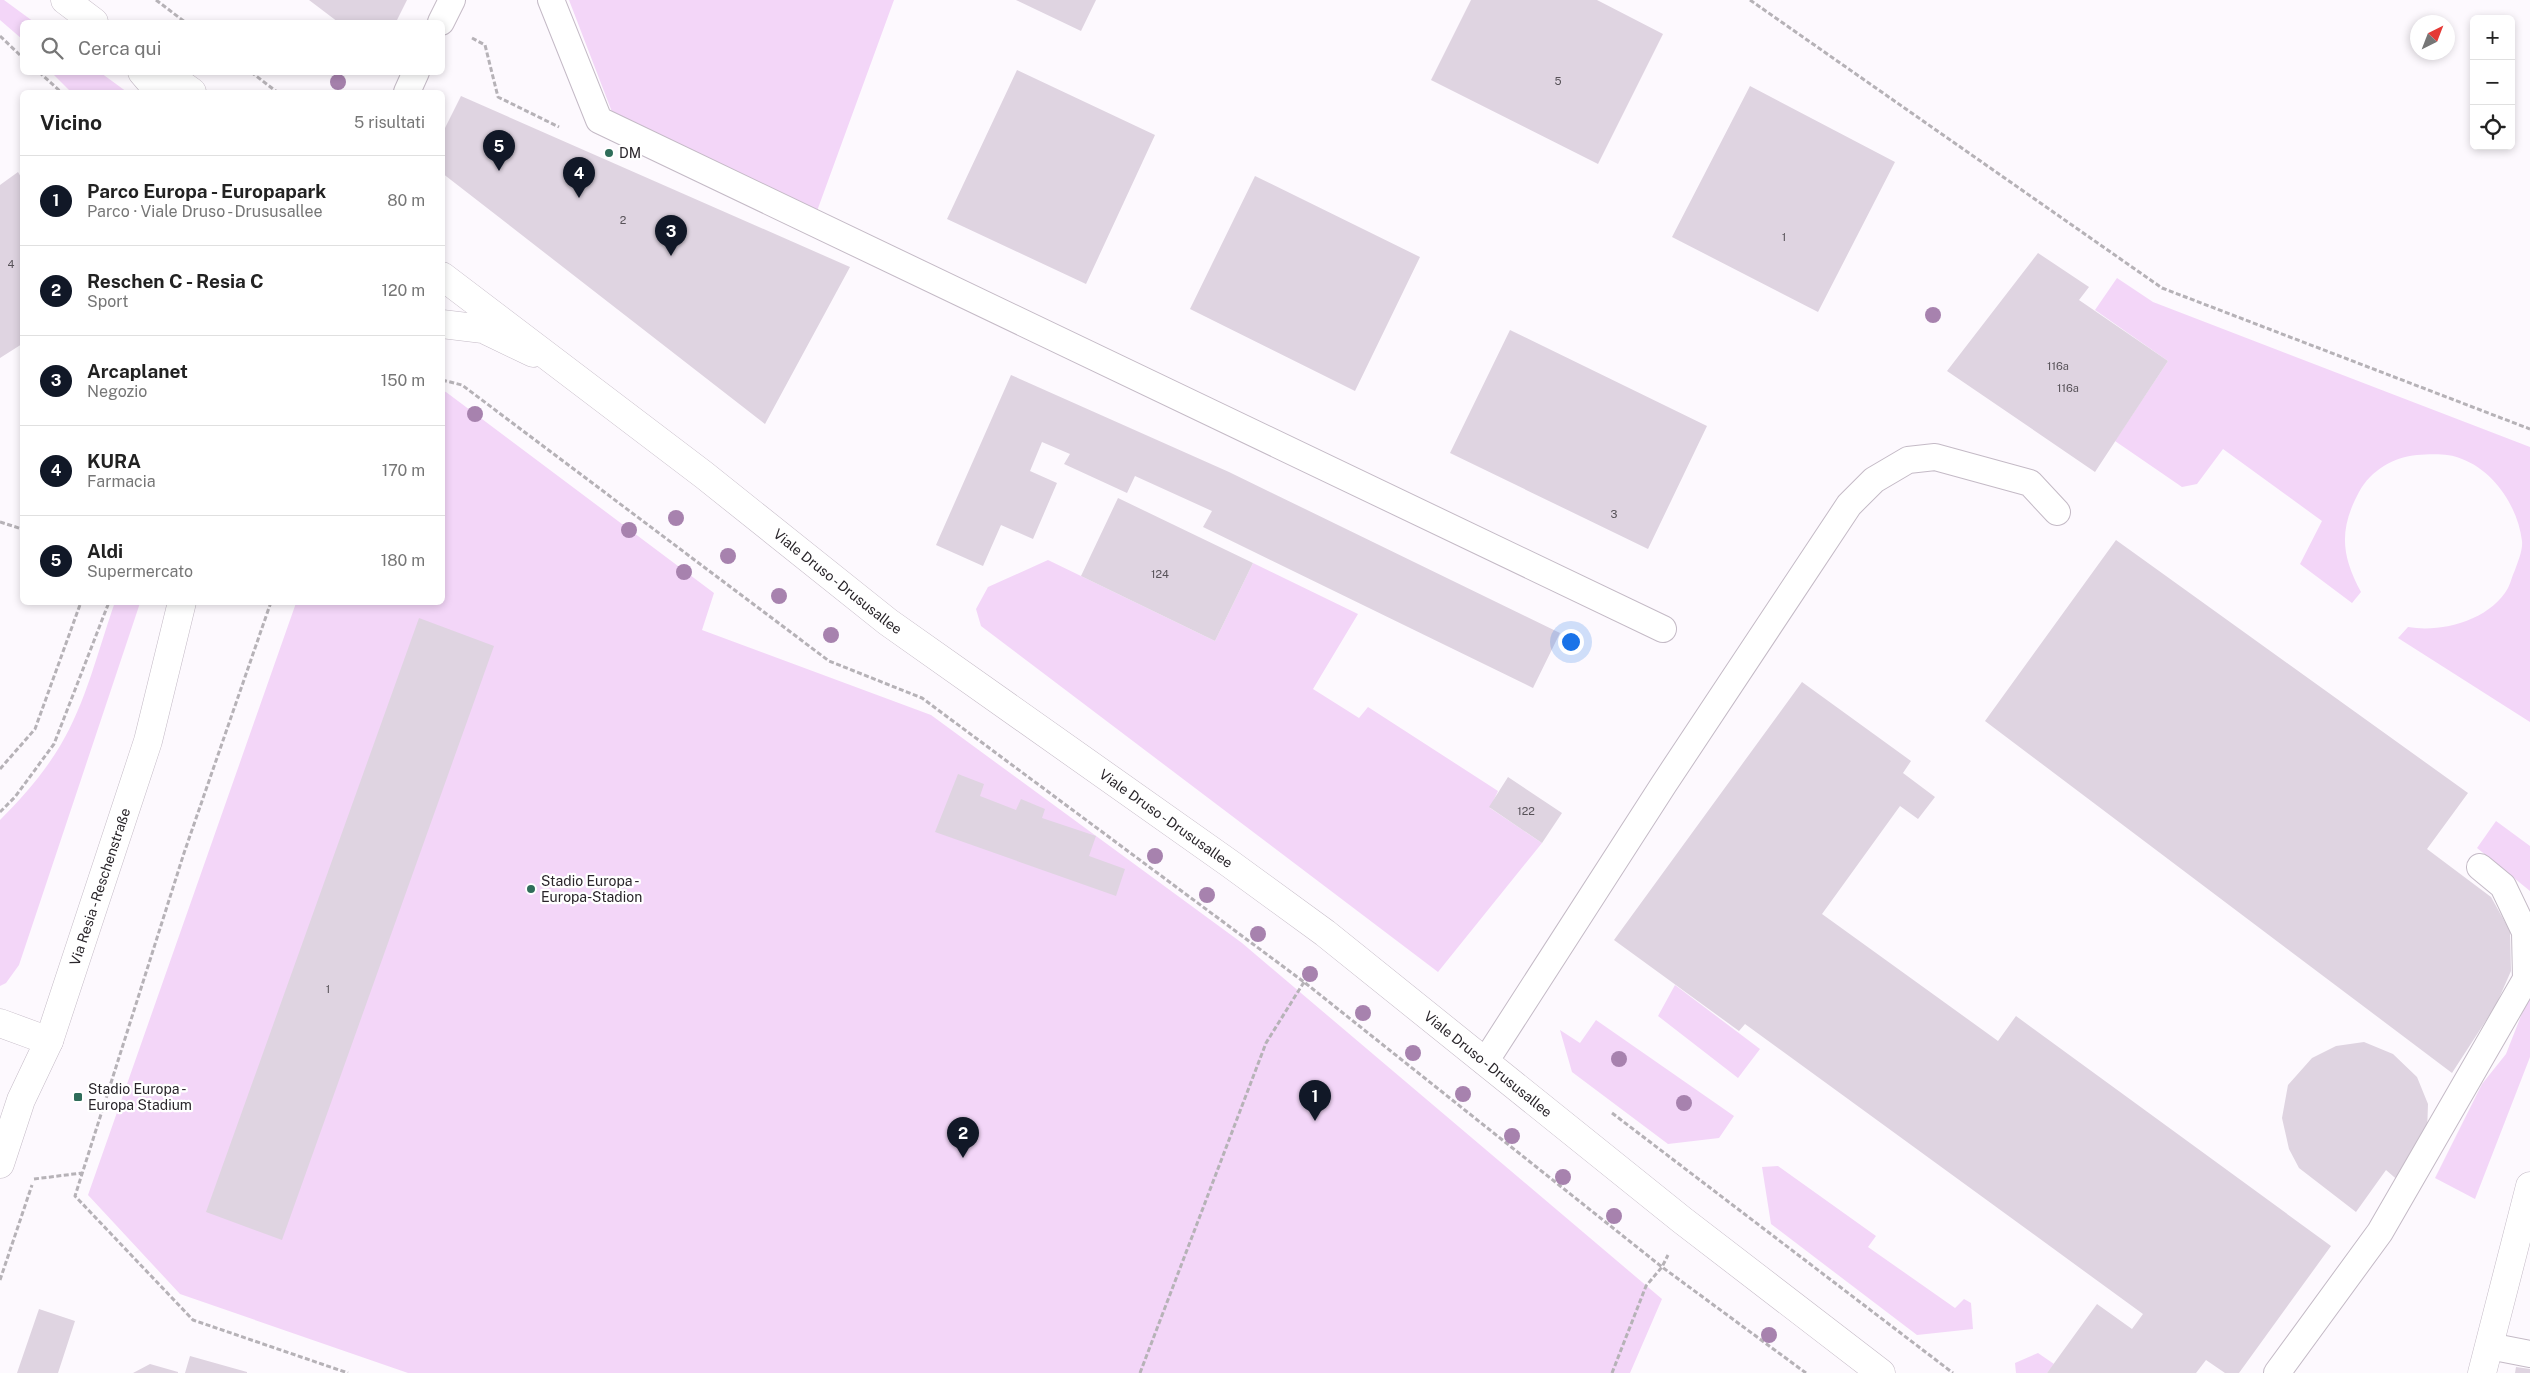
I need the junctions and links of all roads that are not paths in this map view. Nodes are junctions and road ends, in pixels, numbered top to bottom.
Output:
1 (65, 0) edge
2 (452, 0) edge
3 (551, 0) edge
4 (91, 20) edge
5 (442, 20) edge
6 (145, 75) edge
7 (168, 75) edge
8 (415, 75) edge
9 (157, 90) edge
10 (189, 90) edge
11 (408, 90) edge
12 (445, 278) edge
13 (445, 324) edge
14 (557, 364) junction
15 (2057, 512) dead end
16 (181, 605) edge
17 (1663, 629) dead end
18 (2480, 867) dead end
19 (0, 1023) edge
20 (49, 1040) junction
21 (1485, 1062) junction
22 (0, 1164) edge
23 (2530, 1186) edge
24 (2489, 1346) junction
25 (2530, 1354) edge
26 (1881, 1373) edge
27 (2277, 1373) edge
28 (2482, 1373) edge

1 - 4 main road
2 - 5 lane
3 - 17 lane
6 - 9 main road
7 - 10 main road
8 - 11 lane
12 - 14 main road, Viale Druso - Drususallee
13 - 14 main road
14 - 21 main road, Viale Druso - Drususallee
15 - 21 lane
16 - 20 main road, Via Resia - Reschenstraße
18 - 27 lane
19 - 20 main road
20 - 22 main road, Via Resia - Reschenstraße
21 - 26 main road, Viale Druso - Drususallee
23 - 24 main road
24 - 25 lane
24 - 28 main road

